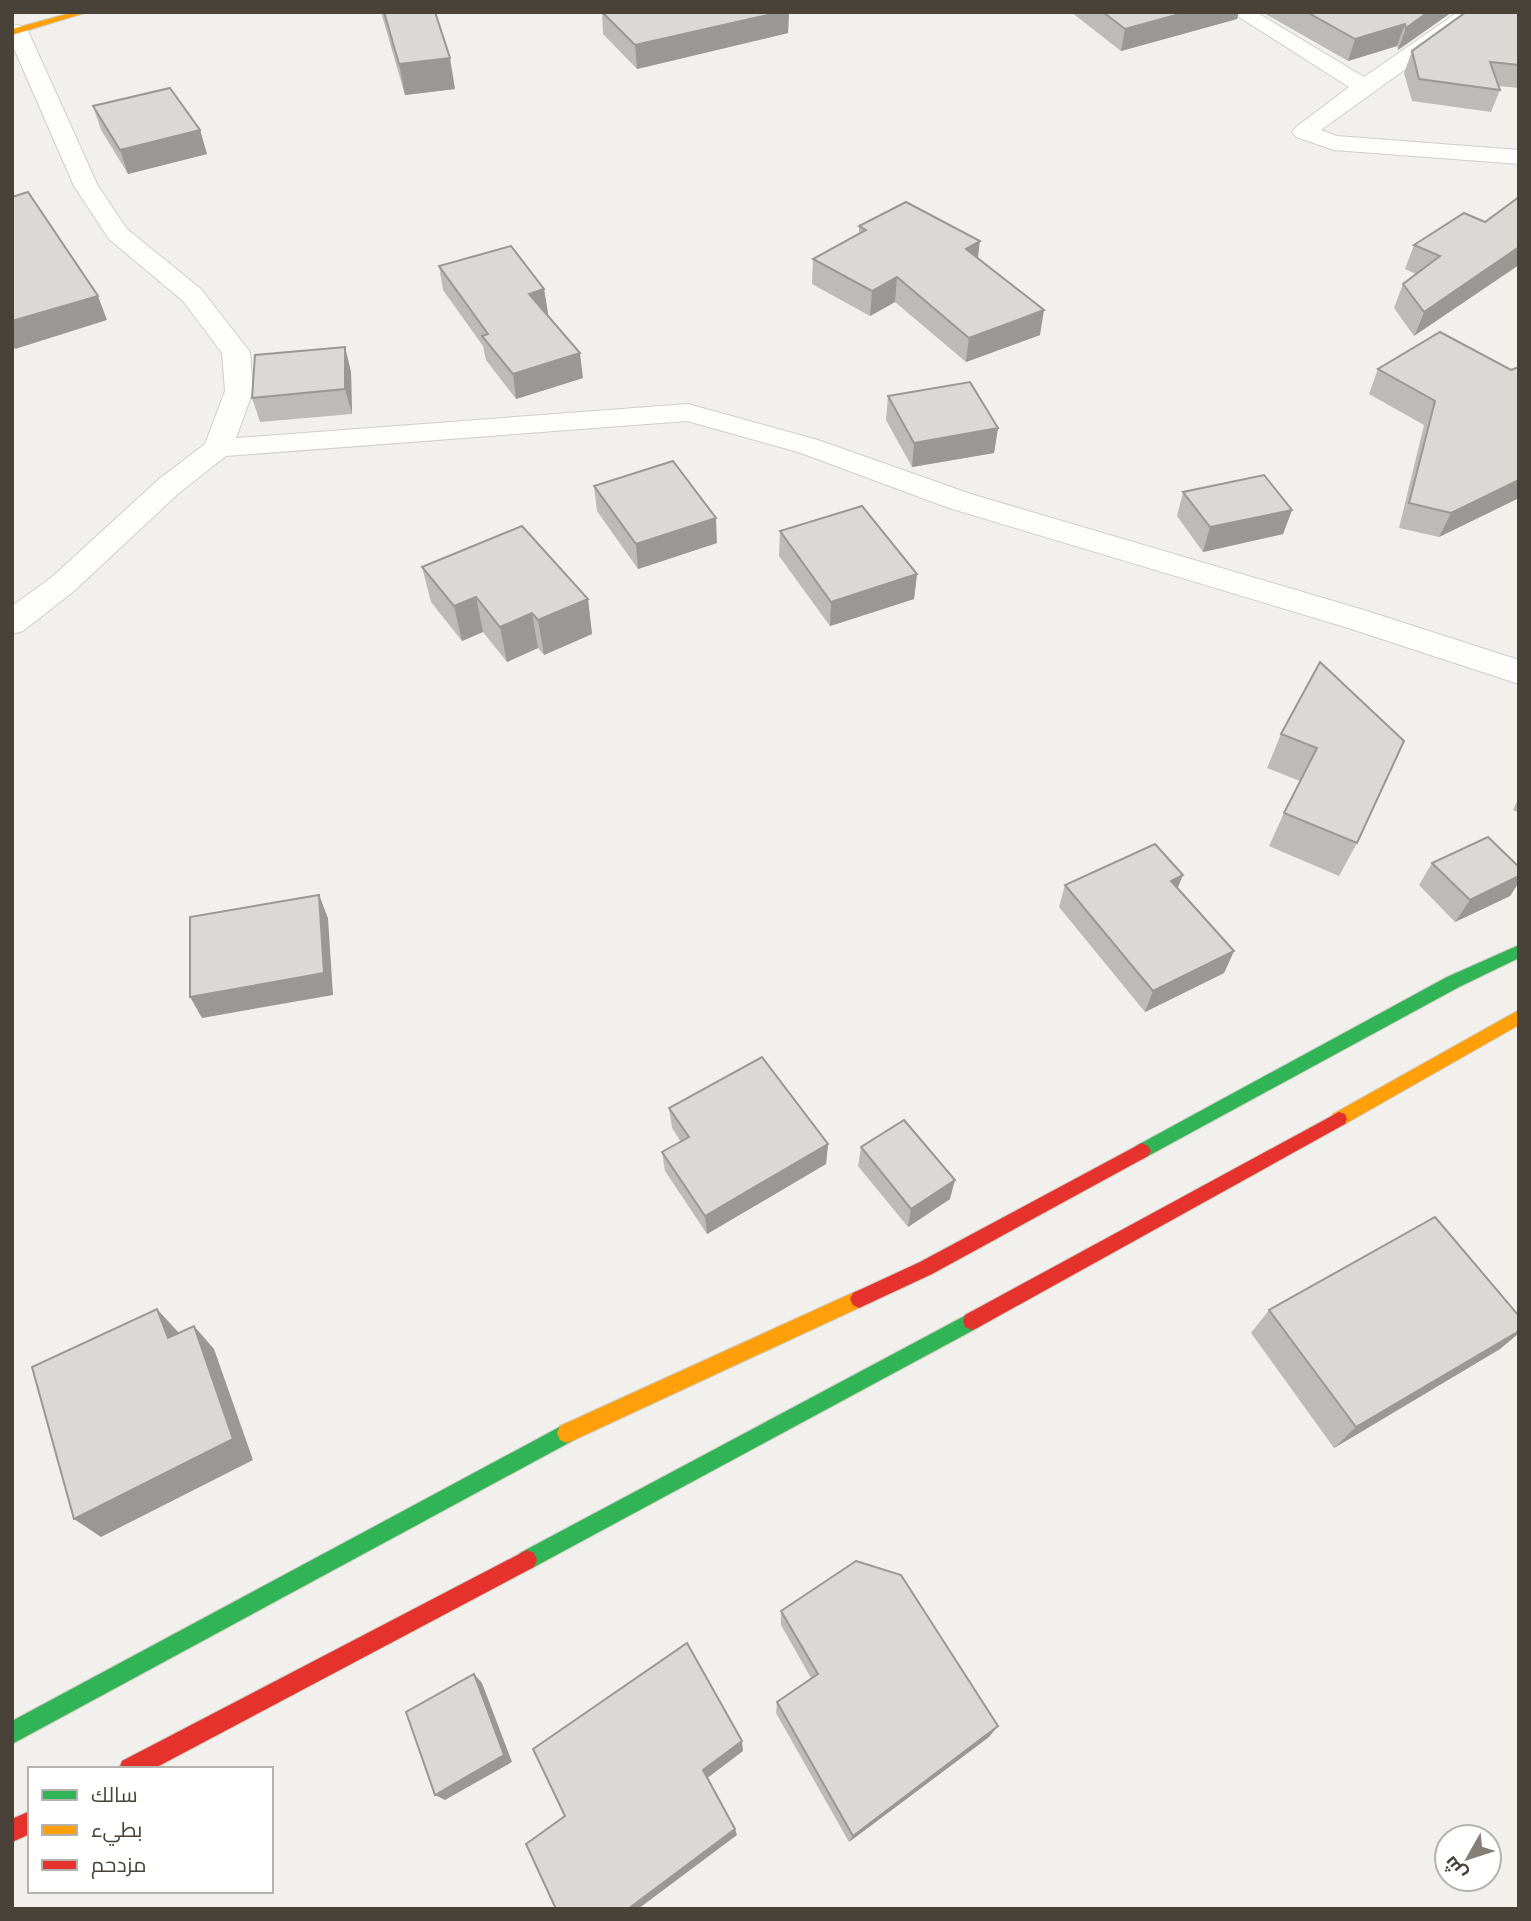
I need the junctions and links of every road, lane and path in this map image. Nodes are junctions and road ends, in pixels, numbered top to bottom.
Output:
1 (84, 12) edge
2 (1241, 12) edge
3 (1464, 12) edge
4 (15, 32) edge
5 (1364, 87) junction
6 (1519, 157) edge
7 (218, 448) junction
8 (12, 624) edge
9 (1519, 672) edge
10 (1519, 951) edge
11 (1519, 1017) edge
12 (12, 1733) edge
13 (134, 1767) edge
14 (28, 1823) edge
15 (12, 1831) edge

1 - 4 main road
2 - 5 street
3 - 5 street
4 - 7 street
5 - 6 street
7 - 8 street
7 - 9 street
10 - 12 main road
11 - 13 main road
14 - 15 main road

